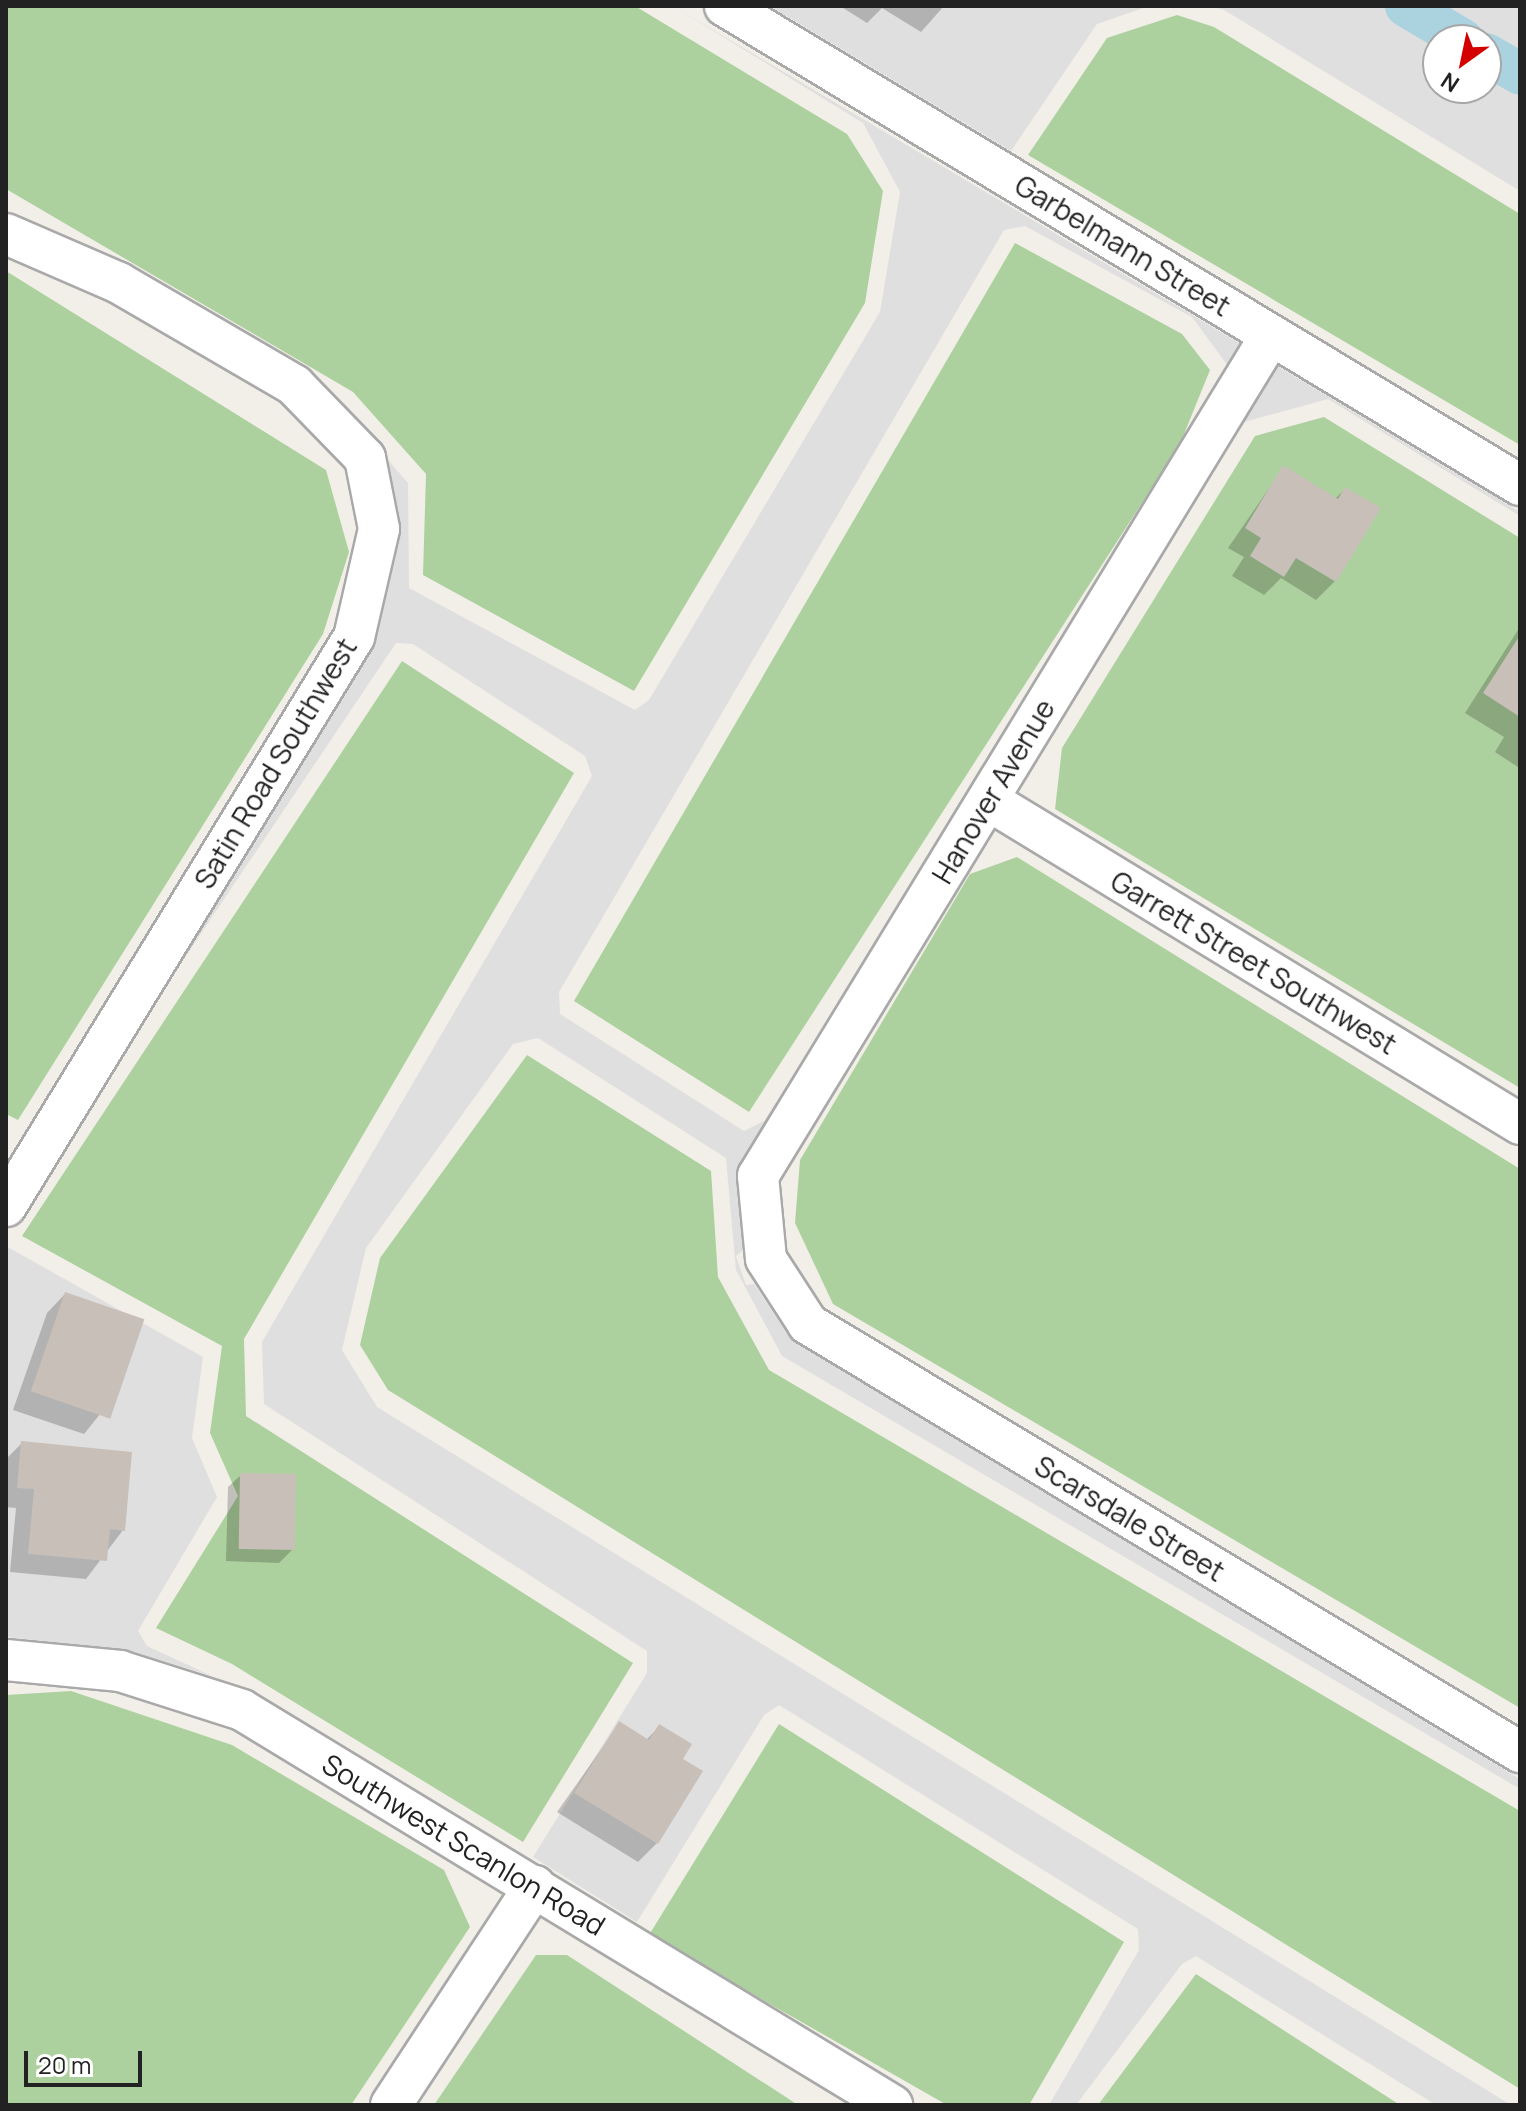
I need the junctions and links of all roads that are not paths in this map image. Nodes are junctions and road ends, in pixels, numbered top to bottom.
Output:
1 (725, 6) edge
2 (6, 234) edge
3 (1271, 335) junction
4 (1520, 485) edge
5 (988, 800) junction
6 (1520, 1124) edge
7 (6, 1206) edge
8 (766, 1259) joint
9 (6, 1660) edge
10 (1520, 1752) edge
11 (535, 1886) junction
12 (391, 2105) edge
13 (892, 2105) edge

1 - 3 street, Garbelmann Street
2 - 7 street, Satin Road Southwest
3 - 4 street, Garbelmann Street
3 - 5 street, Hanover Avenue
5 - 6 street, Garrett Street Southwest
5 - 8 street, Hanover Avenue
8 - 10 street, Scarsdale Street
9 - 11 street, Southwest Scanlon Road
11 - 12 street
11 - 13 street, Southwest Scanlon Road

